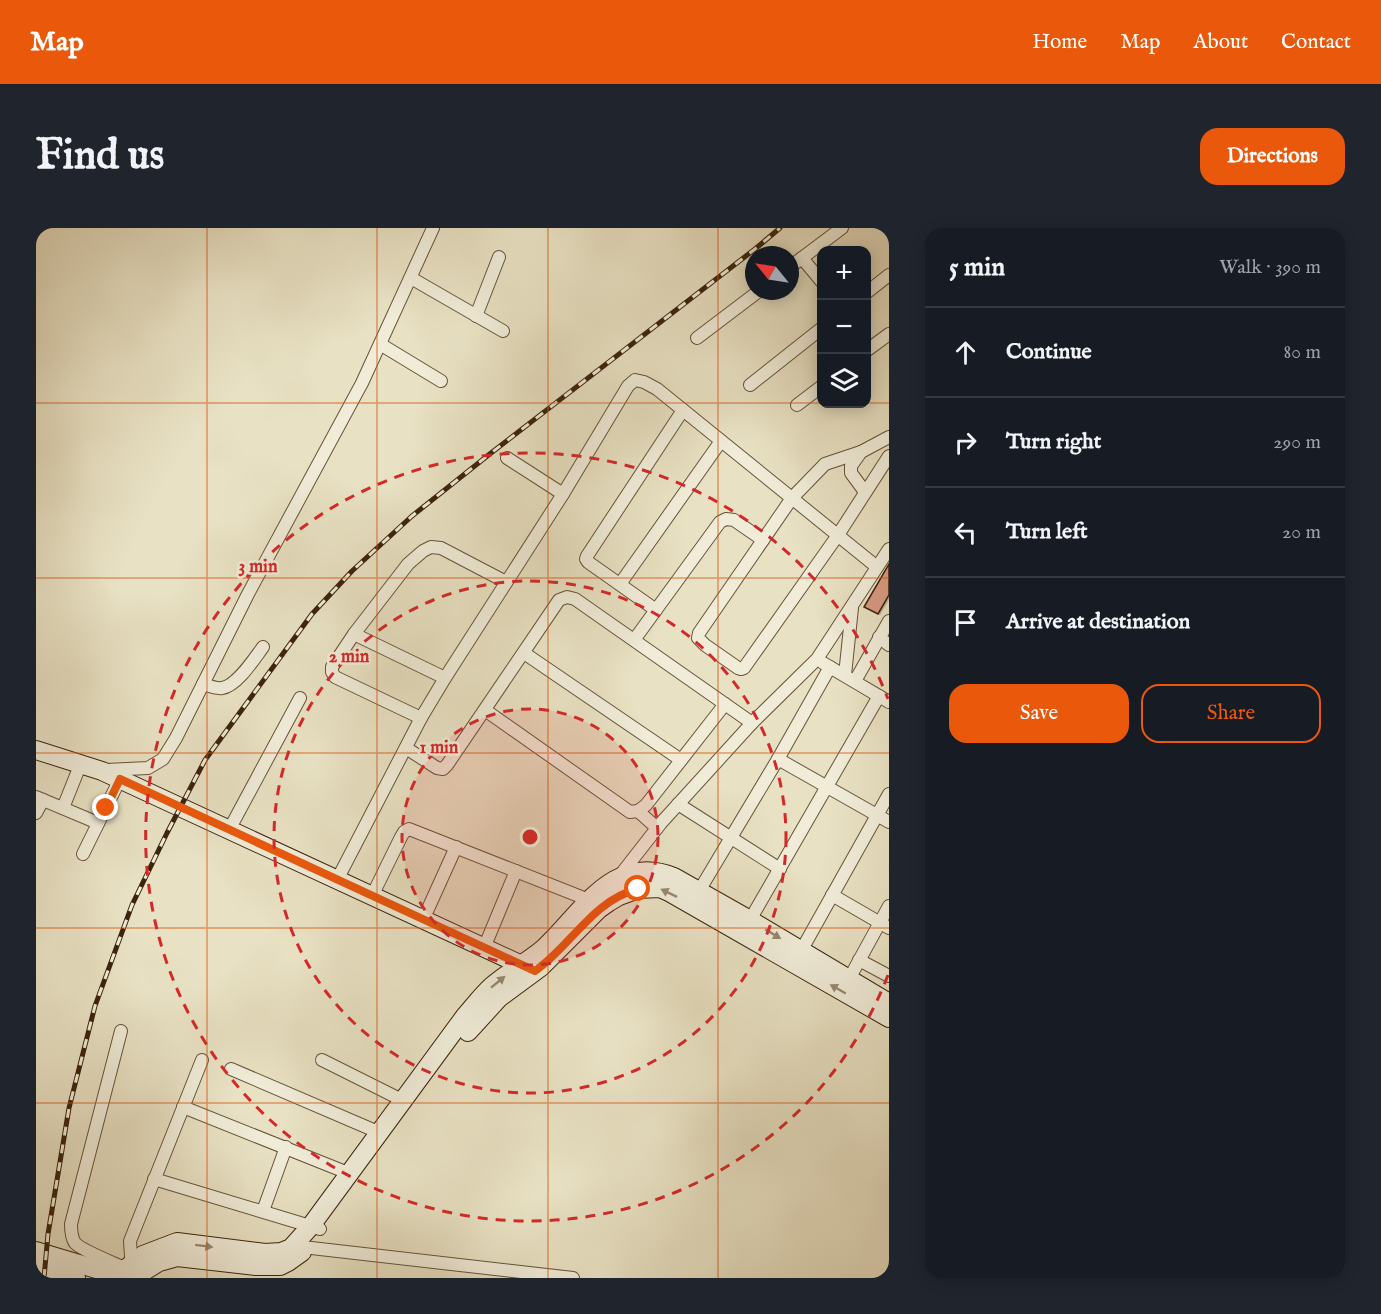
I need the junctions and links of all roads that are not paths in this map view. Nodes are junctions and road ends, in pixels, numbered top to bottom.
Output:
1 (433, 228) edge
2 (842, 228) edge
3 (499, 257) dead end
4 (802, 258) junction
5 (799, 260) edge
6 (889, 275) edge
7 (817, 276) edge
8 (411, 278) junction
9 (871, 290) edge
10 (747, 300) edge
11 (476, 316) junction
12 (503, 332) dead end
13 (817, 332) edge
14 (889, 334) edge
15 (697, 338) dead end
16 (380, 344) junction
17 (871, 344) edge
18 (441, 381) dead end
19 (750, 385) dead end
20 (817, 390) edge
21 (796, 405) dead end
22 (683, 410) junction
23 (889, 437) edge
24 (721, 441) junction
25 (861, 452) junction
26 (889, 456) edge
27 (507, 458) dead end
28 (865, 492) junction
29 (563, 494) junction
30 (792, 498) junction
31 (838, 535) junction
32 (763, 540) junction
33 (889, 549) edge
34 (877, 567) junction
35 (506, 582) junction
36 (620, 584) junction
37 (853, 605) junction
38 (656, 610) junction
39 (889, 621) edge
40 (354, 634) junction
41 (634, 640) junction
42 (884, 641) edge
43 (263, 647) dead end
44 (524, 653) junction
45 (817, 659) junction
46 (830, 667) junction
47 (445, 678) junction
48 (850, 678) junction
49 (203, 684) junction
50 (300, 698) dead end
51 (884, 699) edge
52 (725, 704) junction
53 (485, 710) junction
54 (421, 718) junction
55 (752, 723) junction
56 (406, 748) junction
57 (36, 750) edge
58 (778, 759) junction
59 (681, 760) junction
60 (81, 763) junction
61 (102, 771) junction
62 (120, 779) junction
63 (827, 786) junction
64 (889, 794) edge
65 (39, 798) edge
66 (678, 804) junction
67 (63, 808) junction
68 (638, 811) junction
69 (36, 813) edge
70 (877, 815) junction
71 (889, 822) edge
72 (98, 823) junction
73 (657, 828) junction
74 (229, 830) junction
75 (731, 838) junction
76 (456, 847) junction
77 (83, 854) dead end
78 (780, 869) junction
79 (516, 871) junction
80 (617, 878) junction
81 (337, 880) junction
82 (699, 891) junction
83 (832, 895) junction
84 (372, 896) junction
85 (589, 900) junction
86 (609, 902) junction
87 (889, 906) edge
88 (423, 920) junction
89 (750, 920) junction
90 (884, 926) edge
91 (484, 948) junction
92 (801, 951) junction
93 (859, 960) junction
94 (527, 968) junction
95 (889, 976) edge
96 (849, 979) junction
97 (889, 1003) edge
98 (889, 1018) edge
99 (121, 1031) dead end
100 (202, 1060) dead end
101 (321, 1060) dead end
102 (231, 1069) dead end
103 (402, 1100) junction
104 (183, 1107) junction
105 (378, 1132) junction
106 (286, 1147) junction
107 (348, 1173) junction
108 (154, 1179) junction
109 (263, 1211) junction
110 (315, 1228) junction
111 (300, 1246) junction
112 (36, 1251) edge
113 (36, 1266) edge
114 (250, 1272) edge
115 (126, 1273) edge
116 (76, 1278) edge
117 (573, 1278) edge

1 - 8 street
2 - 4 street
3 - 11 street
4 - 5 street
4 - 7 street
6 - 9 street
8 - 11 street
8 - 16 street
10 - 15 street
11 - 12 street
13 - 19 street
14 - 17 street
16 - 18 street
16 - 49 street
20 - 21 street
22 - 24 street
22 - 29 street
22 - 36 street
23 - 25 street
24 - 30 street
24 - 36 street
25 - 28 street
25 - 30 street
26 - 28 street
27 - 29 street
28 - 31 street
29 - 35 street
30 - 31 street
30 - 32 street
31 - 32 street
31 - 34 street
32 - 38 street
33 - 34 street
34 - 37 street
35 - 40 street
35 - 47 street
36 - 38 street
37 - 45 street
37 - 48 street
38 - 41 street
39 - 42 street
40 - 47 street
40 - 54 street
41 - 44 street
41 - 52 street
42 - 48 street
43 - 49 street
44 - 53 street
44 - 59 street
45 - 46 street
45 - 55 street
46 - 48 street
46 - 58 street
47 - 54 street
48 - 51 street
49 - 61 street
50 - 74 street
51 - 63 street
52 - 55 street
52 - 59 street
53 - 56 street
53 - 68 street
54 - 56 street
55 - 66 street
56 - 81 street
57 - 60 main road
58 - 63 street
58 - 75 street
59 - 68 street
60 - 61 main road
60 - 67 street
61 - 62 main road
62 - 72 street
62 - 74 main road
63 - 70 street
63 - 78 street
64 - 70 street
65 - 67 street
65 - 69 street
66 - 73 street
66 - 75 street
67 - 72 street
68 - 73 street
70 - 71 street
70 - 83 street
72 - 77 street
73 - 80 street
74 - 81 main road
75 - 78 street
75 - 82 street
76 - 79 street
76 - 84 street
76 - 88 street
78 - 89 street
79 - 85 street
79 - 91 street
80 - 82 main road
80 - 85 main road
80 - 86 street
81 - 84 main road
82 - 89 main road
83 - 90 street
83 - 92 street
84 - 88 main road
85 - 94 main road
86 - 94 main road
98 -> 86 main road
87 - 90 street
88 - 91 main road
89 -> 92 main road
90 - 93 street
91 - 94 main road
92 - 96 main road
93 - 95 street
93 - 96 street
103 -> 94 main road
94 - 110 main road
96 - 97 main road
99 - 115 street
100 - 104 street
101 - 103 street
102 - 105 street
103 - 105 main road
104 - 106 street
104 - 108 street
105 - 107 main road
106 - 107 street
106 - 109 street
107 - 110 main road
108 - 109 street
108 - 115 street
109 - 110 street
110 - 111 main road
111 - 114 main road
115 -> 111 main road
111 - 117 street
112 - 115 main road
113 - 116 main road
114 - 115 main road

